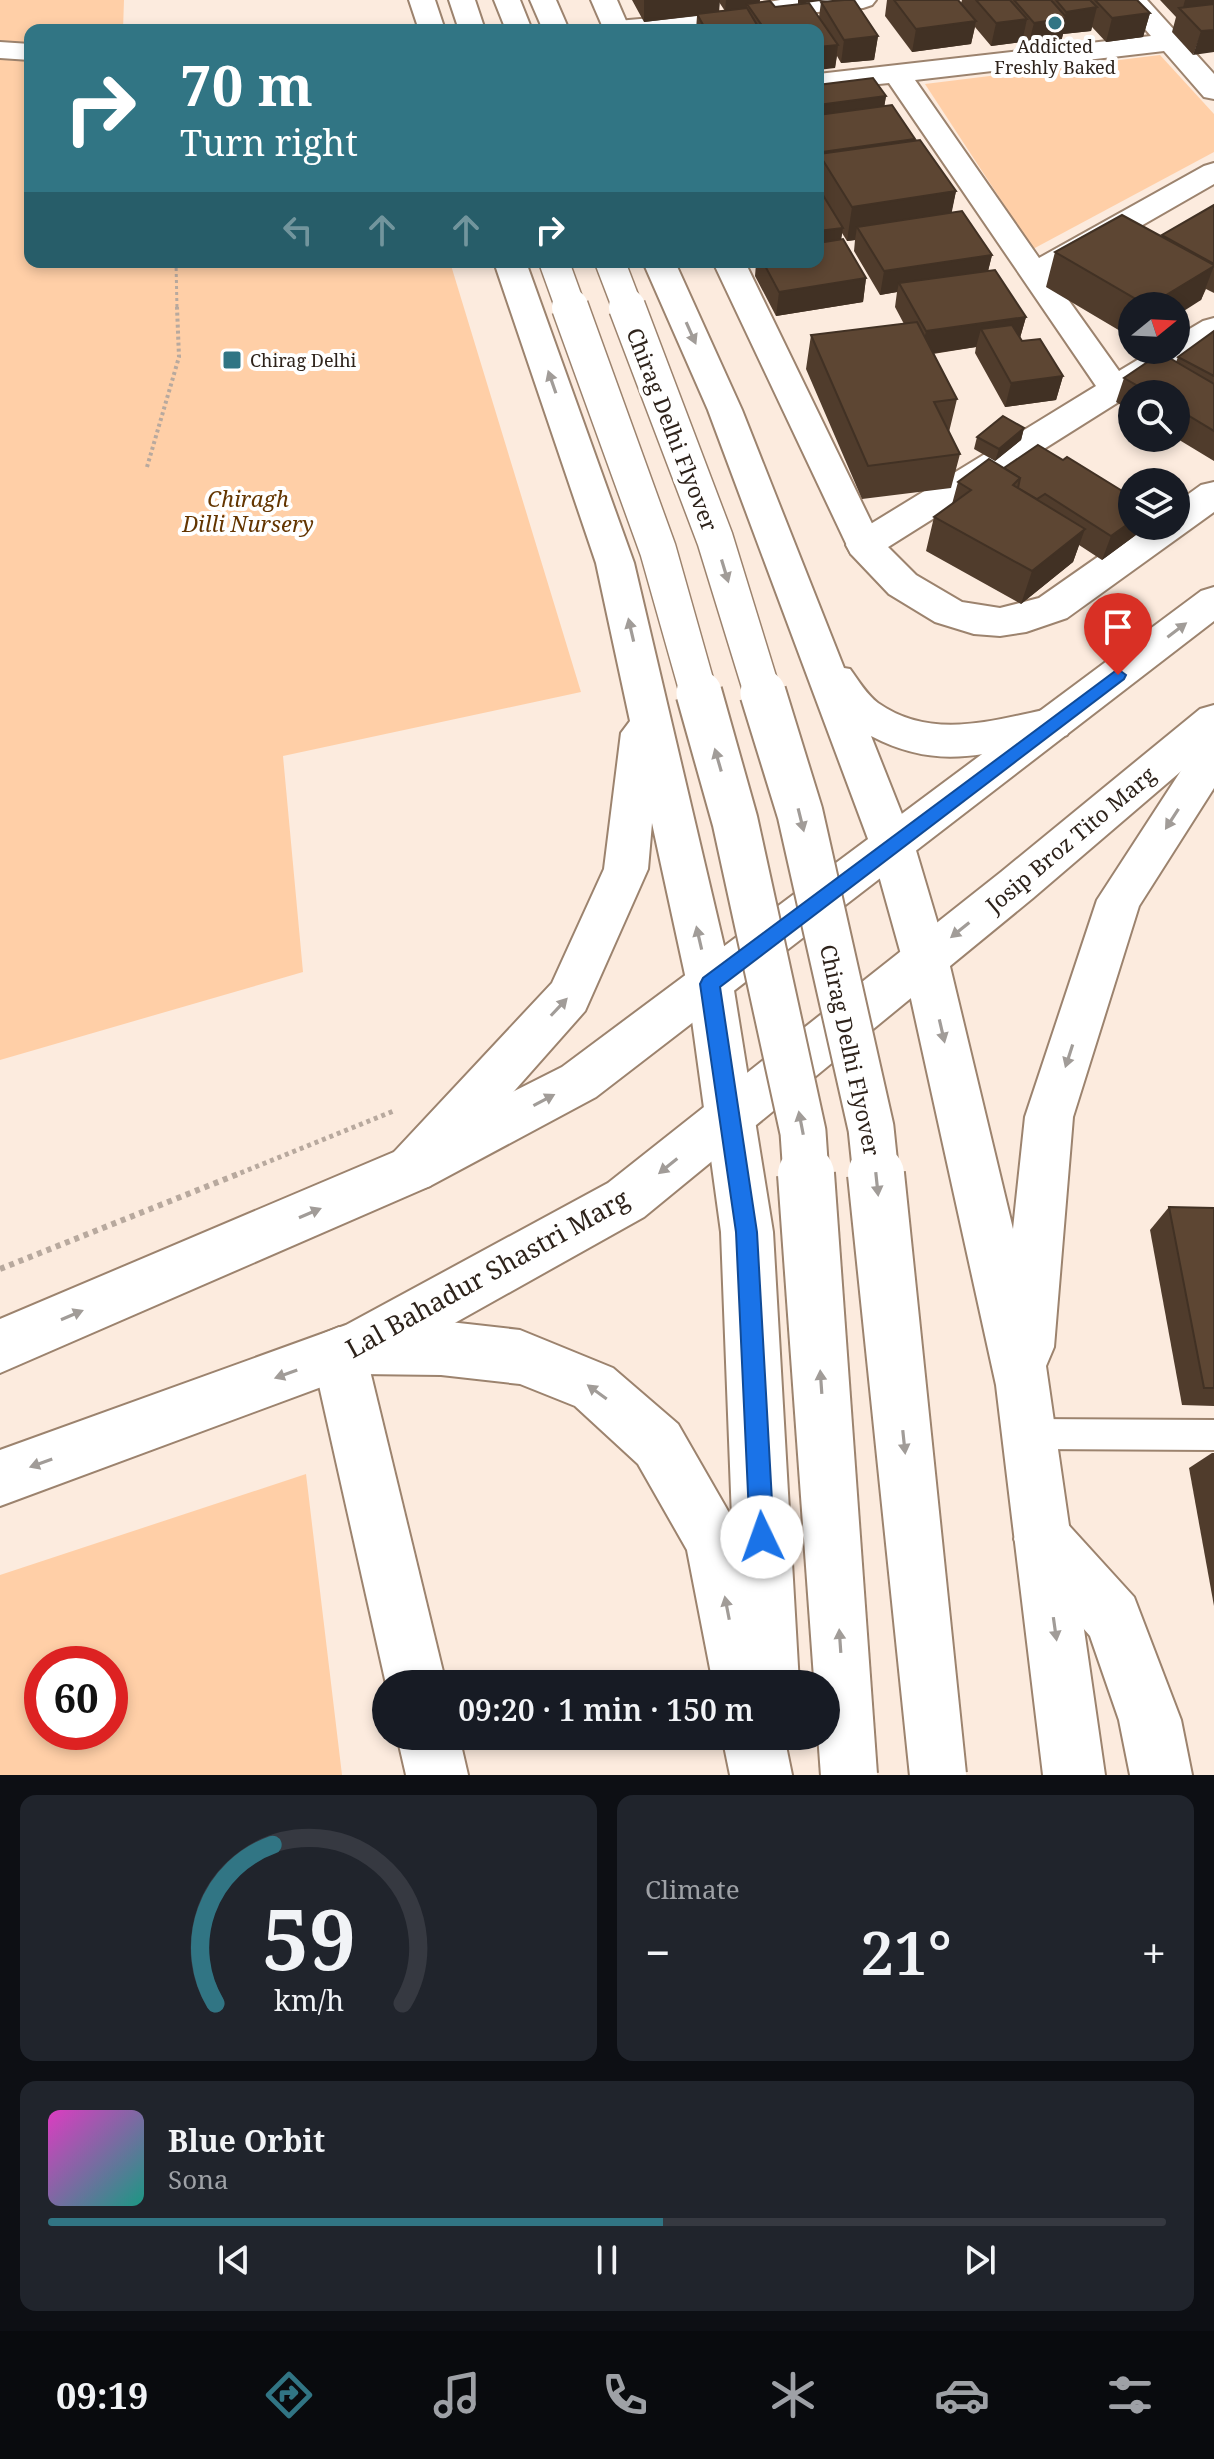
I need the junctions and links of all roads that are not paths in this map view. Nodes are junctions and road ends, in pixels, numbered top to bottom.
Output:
1 (422, 0) edge
2 (462, 0) edge
3 (507, 0) edge
4 (543, 0) edge
5 (604, 0) edge
6 (863, 0) edge
7 (1133, 0) edge
8 (430, 24) edge
9 (470, 24) edge
10 (517, 24) edge
11 (553, 24) edge
12 (614, 24) edge
13 (679, 24) edge
14 (1169, 42) junction
15 (0, 50) edge
16 (24, 52) edge
17 (897, 74) junction
18 (824, 81) edge
19 (1214, 91) edge
20 (1214, 172) edge
21 (512, 268) edge
22 (556, 268) edge
23 (612, 268) edge
24 (662, 268) edge
25 (732, 268) edge
26 (1034, 274) junction
27 (1214, 328) edge
28 (1115, 389) junction
29 (1214, 494) edge
30 (1190, 511) edge
31 (1148, 540) edge
32 (864, 545) junction
33 (1214, 601) edge
34 (822, 662) junction
35 (645, 696) junction
36 (1214, 720) edge
37 (1053, 724) junction
38 (1214, 754) edge
39 (893, 847) junction
40 (925, 958) junction
41 (710, 984) junction
42 (729, 1117) junction
43 (412, 1169) junction
44 (0, 1346) edge
45 (349, 1351) junction
46 (1026, 1410) junction
47 (1214, 1435) edge
48 (0, 1478) edge
49 (1043, 1539) junction
50 (413, 1670) edge
51 (740, 1670) edge
52 (768, 1670) edge
53 (431, 1750) edge
54 (756, 1750) edge
55 (773, 1750) edge
56 (437, 1775) edge
57 (761, 1775) edge
58 (774, 1775) edge
59 (849, 1775) edge
60 (938, 1775) edge
61 (1074, 1775) edge
62 (1161, 1775) edge

1 - 8 main road
2 - 9 main road
3 - 10 main road
4 - 11 main road
5 - 12 main road
6 - 13 main road
7 - 14 main road
14 - 17 main road
14 - 19 main road
15 - 16 main road
17 - 18 main road
17 - 26 main road
20 - 26 main road
35 -> 21 main road
59 -> 22 main road, bridge
23 -> 60 main road, Chirag Delhi Flyover, bridge
24 -> 34 main road
25 - 32 main road
26 - 28 main road
27 - 28 main road
28 - 32 main road
29 - 30 main road
31 - 32 main road
37 -> 33 main road
34 - 37 main road
34 - 39 main road
41 -> 35 main road
43 -> 35 main road
36 -> 40 main road, Josip Broz Tito Marg
37 - 39 main road
38 -> 46 main road
39 - 40 main road
39 - 41 main road
40 - 42 main road, Josip Broz Tito Marg
40 -> 46 main road
41 - 42 main road
43 -> 41 main road
42 -> 45 main road, Lal Bahadur Shastri Marg
42 - 52 main road
44 -> 43 main road
45 -> 48 main road, Lal Bahadur Shastri Marg
45 - 50 main road
51 -> 45 main road
46 - 47 lane
46 - 49 main road
49 -> 61 main road
49 - 62 main road
53 - 56 main road
54 - 57 main road
55 - 58 main road

